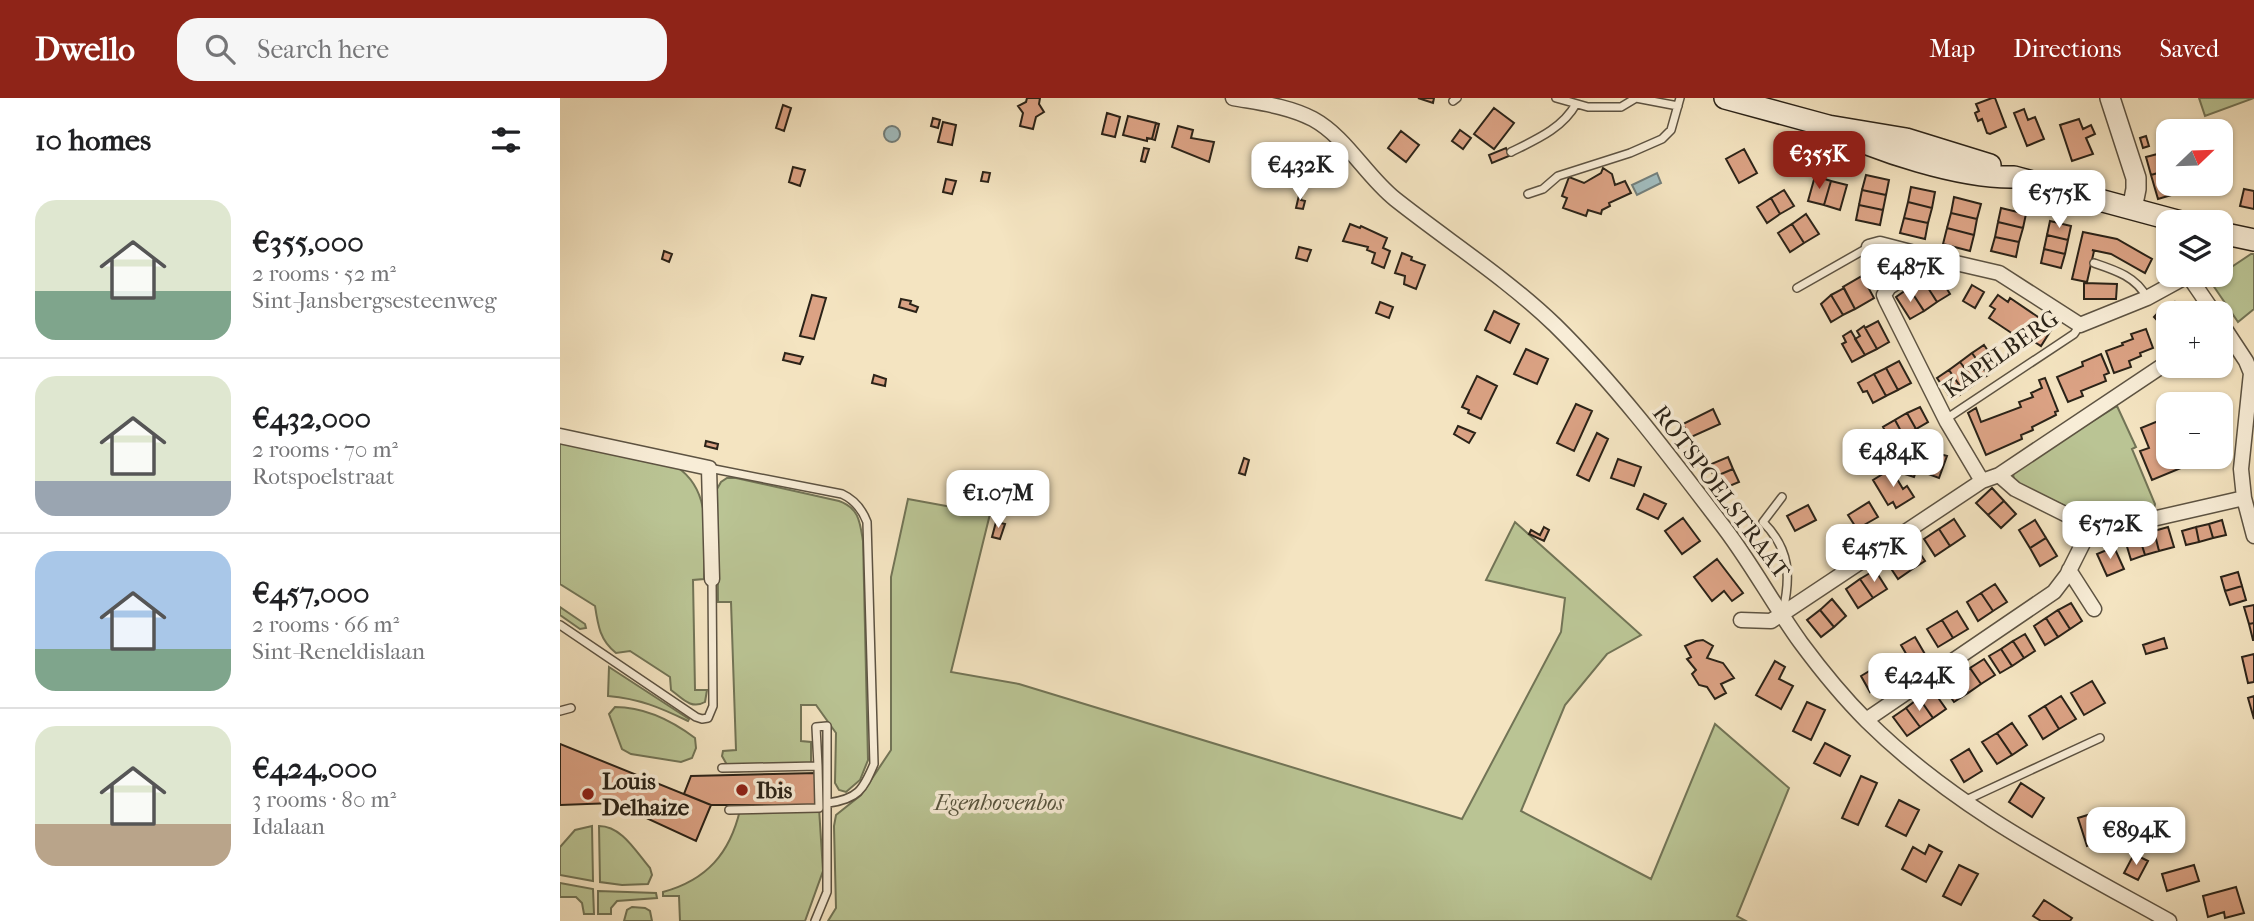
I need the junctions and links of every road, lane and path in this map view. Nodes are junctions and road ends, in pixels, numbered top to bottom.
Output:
1 (1233, 98) edge
2 (1556, 98) edge
3 (1725, 98) edge
4 (2110, 98) edge
5 (1679, 102) edge
6 (1576, 104) junction
7 (1511, 152) dead end
8 (1528, 194) dead end
9 (2132, 209) junction
10 (2156, 215) edge
11 (2233, 236) edge
12 (2254, 240) edge
13 (1869, 247) joint
14 (1934, 258) junction
15 (2094, 263) dead end
16 (2167, 287) edge
17 (1797, 288) dead end
18 (2147, 298) junction
19 (2080, 325) junction
20 (2233, 337) edge
21 (2250, 357) edge
22 (2156, 370) edge
23 (1946, 419) junction
24 (560, 436) edge
25 (709, 468) junction
26 (1999, 475) junction
27 (1982, 481) junction
28 (1782, 497) dead end
29 (2244, 498) junction
30 (2091, 527) junction
31 (2254, 536) edge
32 (2069, 570) junction
33 (712, 579) joint
34 (2094, 609) dead end
35 (1782, 614) junction
36 (1741, 620) dead end
37 (560, 625) edge
38 (571, 708) dead end
39 (560, 711) edge
40 (1866, 720) junction
41 (2100, 738) dead end
42 (818, 765) junction
43 (722, 768) dead end
44 (1963, 802) junction
45 (828, 803) junction
46 (729, 810) dead end
47 (815, 920) edge
48 (2169, 921) edge

1 - 35 street, ROTSPOELSTRAAT
2 - 6 lane
3 - 9 main road
4 - 9 street
5 - 6 lane
5 - 8 lane
6 - 7 lane
9 - 10 main road
11 - 12 main road
13 - 14 street, KAPELBERG
13 - 17 lane, KAPELBERG
14 - 19 street, KAPELBERG
14 - 23 street, KAPELBERG
15 - 18 lane
16 - 18 street, KAPELBERG
18 - 19 street, KAPELBERG
19 - 23 lane, KAPELBERG
20 - 21 street
21 - 29 street
22 - 26 street
23 - 27 street, KAPELBERG
24 - 25 street
25 - 33 street
25 - 45 lane
26 - 27 street
26 - 30 street
27 - 35 street
28 - 35 lane
29 - 30 street
29 - 31 street
30 - 32 street
32 - 34 street
32 - 40 street
33 - 37 lane
35 - 36 street
35 - 40 street, ROTSPOELSTRAAT
38 - 39 lane
40 - 44 street, ROTSPOELSTRAAT
41 - 44 lane
42 - 43 lane
42 - 45 lane
42 - 46 lane
44 - 48 street, ROTSPOELSTRAAT
45 - 47 lane

